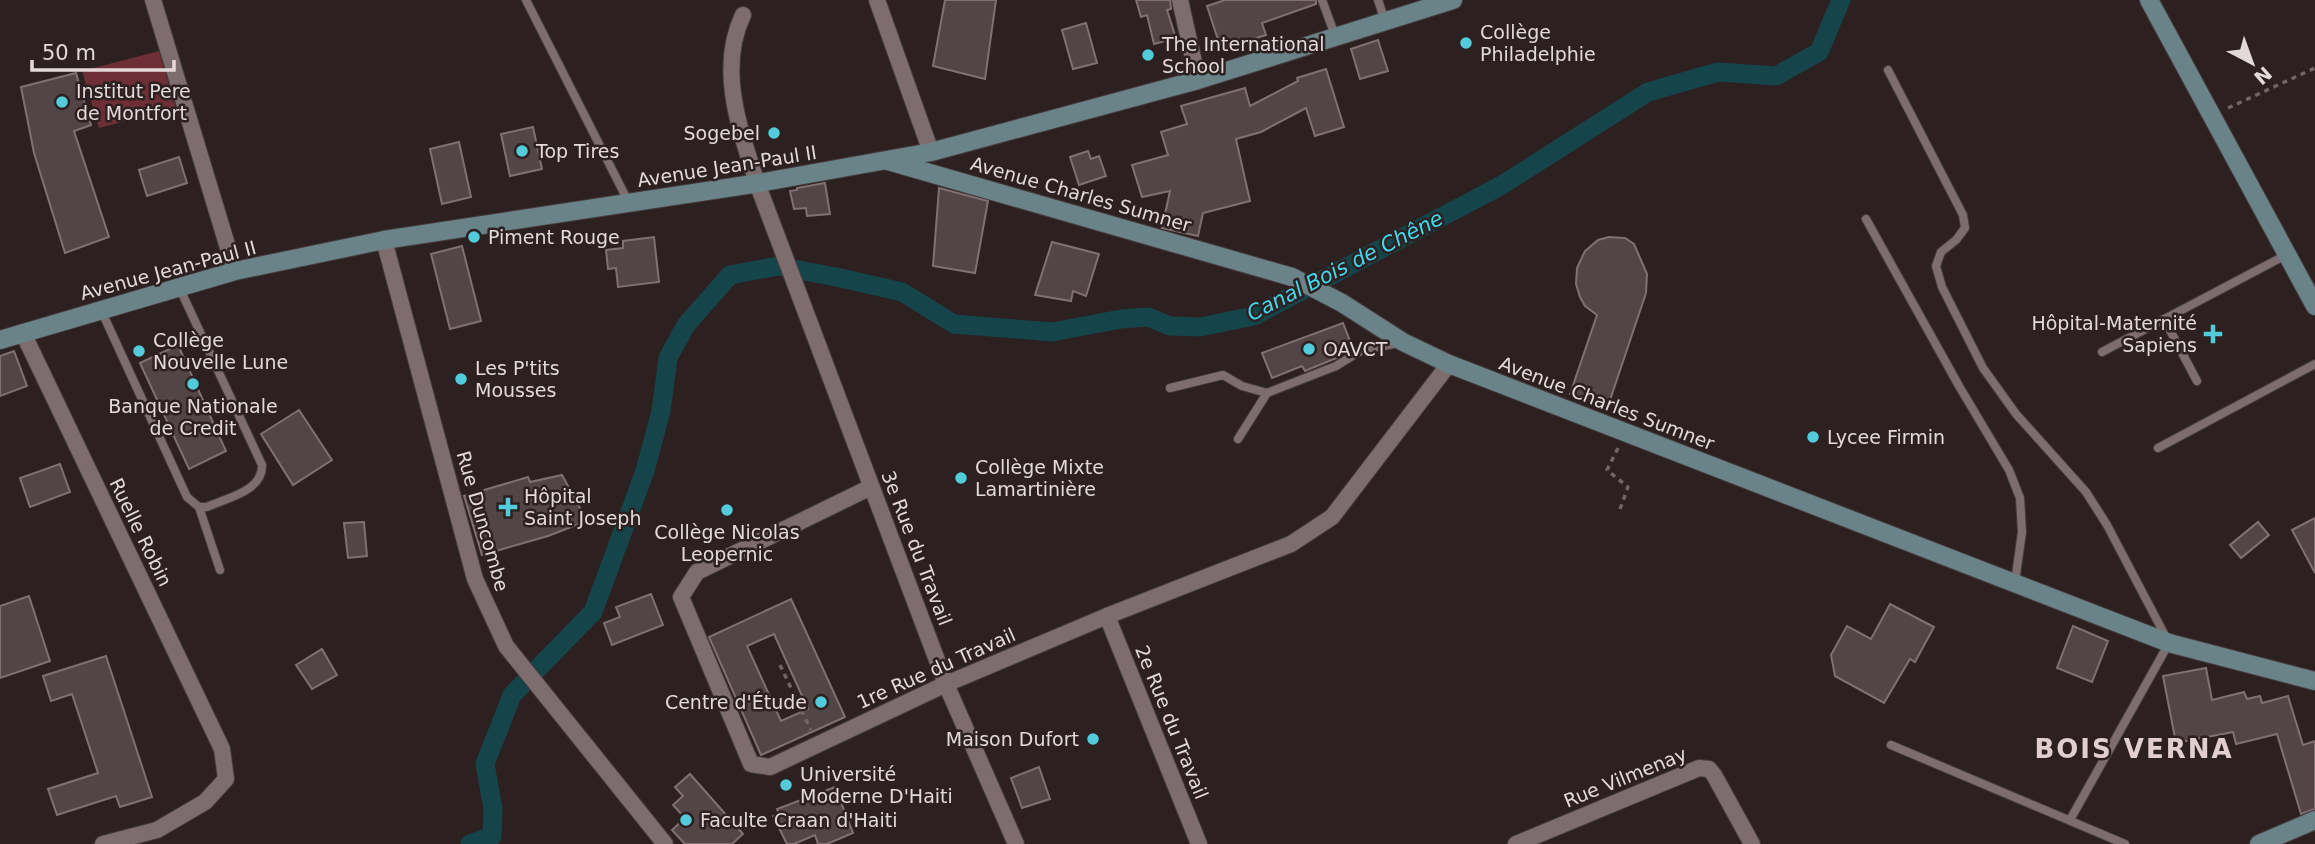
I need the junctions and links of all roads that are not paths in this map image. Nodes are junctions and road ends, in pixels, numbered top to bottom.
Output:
1 (153, 0) edge
2 (526, 0) edge
3 (877, 0) edge
4 (1180, 0) edge
5 (1322, 0) edge
6 (1378, 0) edge
7 (1453, 0) edge
8 (2149, 0) edge
9 (743, 15) dead end
10 (1385, 21) junction
11 (1336, 38) junction
12 (1888, 70) dead end
13 (1198, 80) junction
14 (931, 152) junction
15 (888, 161) junction
16 (941, 176) junction
17 (757, 183) junction
18 (629, 203) junction
19 (1866, 219) dead end
20 (384, 240) junction
21 (2286, 255) junction
22 (235, 271) junction
23 (179, 286) junction
24 (2315, 306) edge
25 (101, 310) junction
26 (2164, 319) junction
27 (23, 333) junction
28 (0, 340) edge
29 (1403, 342) junction
30 (2102, 352) dead end
31 (2315, 364) edge
32 (1449, 365) junction
33 (2197, 381) dead end
34 (1170, 388) dead end
35 (1267, 393) junction
36 (1238, 439) dead end
37 (2158, 448) dead end
38 (872, 487) junction
39 (199, 507) junction
40 (220, 570) dead end
41 (2015, 584) junction
42 (1107, 616) junction
43 (2169, 643) junction
44 (2315, 681) edge
45 (946, 684) junction
46 (1891, 745) dead end
47 (2070, 820) junction
48 (2315, 820) edge
49 (103, 844) edge
50 (665, 844) edge
51 (1016, 844) edge
52 (1199, 844) edge
53 (1516, 844) edge
54 (1752, 844) edge
55 (2125, 844) edge
56 (2259, 844) edge

1 - 22 street
2 - 18 lane
3 - 14 street
4 - 13 street
5 - 11 lane
6 - 10 lane
7 - 10 street, Avenue Jean-Paul II
8 - 21 street
9 - 17 street, 3e Rue du Travail
10 - 11 street, Avenue Jean-Paul II
11 - 13 street, Avenue Jean-Paul II
12 - 43 lane
13 - 14 street, Avenue Jean-Paul II
14 - 15 street, Avenue Jean-Paul II
14 - 16 street
15 - 16 street, Avenue Charles Sumner
15 - 17 street, Avenue Jean-Paul II
16 - 29 street, Avenue Charles Sumner
17 - 18 street, Avenue Jean-Paul II
17 - 38 street, 3e Rue du Travail
18 - 20 street, Avenue Jean-Paul II
19 - 41 lane
20 - 22 street, Avenue Jean-Paul II
20 - 50 street, Rue Duncombe
21 - 24 street
21 - 26 lane
22 - 23 street, Avenue Jean-Paul II
23 - 25 street, Avenue Jean-Paul II
23 - 39 lane
25 - 27 street, Avenue Jean-Paul II
25 - 39 lane
26 - 30 lane
26 - 33 lane
27 - 28 street, Avenue Jean-Paul II
27 - 49 street, Ruelle Robin
29 - 32 street, Avenue Charles Sumner
29 - 35 lane
31 - 37 lane
32 - 41 street, Avenue Charles Sumner
32 - 42 street, 1re Rue du Travail
34 - 35 lane
35 - 36 lane
38 - 45 street, 3e Rue du Travail
38 - 45 street, 1re Rue du Travail
39 - 40 lane
41 - 43 street, Avenue Charles Sumner
42 - 45 street, 1re Rue du Travail
42 - 52 street, 2e Rue du Travail
43 - 44 street, Avenue Charles Sumner
43 - 47 lane
45 - 51 street, 3e Rue du Travail
46 - 47 lane
47 - 55 lane
48 - 56 street
53 - 54 street, Rue Vilmenay

